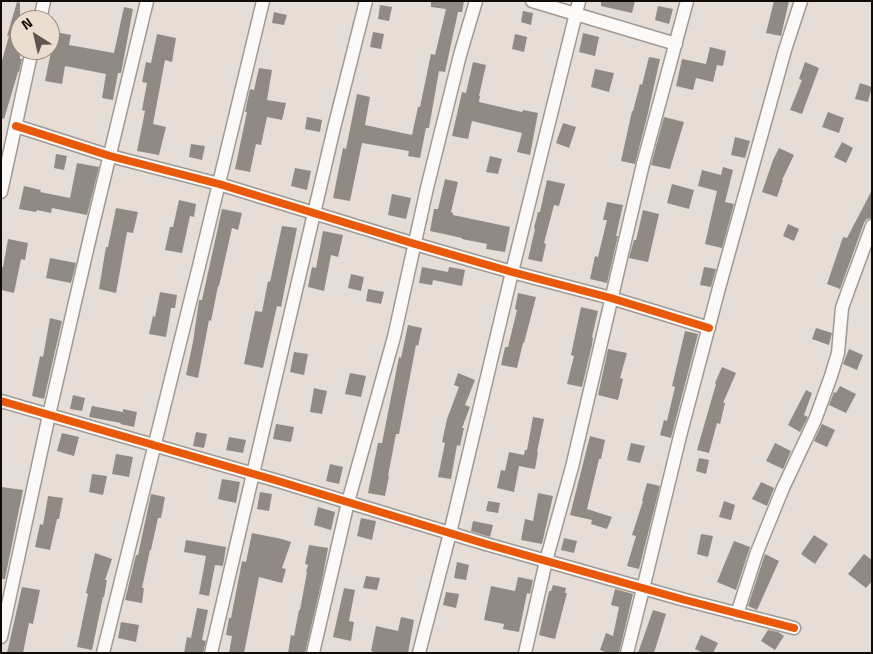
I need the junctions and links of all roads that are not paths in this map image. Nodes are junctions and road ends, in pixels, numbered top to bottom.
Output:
1 (148, 1) edge
2 (262, 1) edge
3 (366, 1) edge
4 (476, 1) edge
5 (532, 1) edge
6 (579, 1) edge
7 (687, 1) edge
8 (801, 1) edge
9 (576, 15) junction
10 (676, 44) junction
11 (30, 60) edge
12 (16, 126) junction
13 (110, 156) junction
14 (219, 184) junction
15 (1, 192) edge
16 (314, 214) junction
17 (872, 226) edge
18 (415, 244) junction
19 (512, 272) junction
20 (611, 298) junction
21 (709, 328) junction
22 (1, 401) edge
23 (49, 415) junction
24 (155, 444) junction
25 (253, 473) junction
26 (348, 502) junction
27 (450, 533) junction
28 (546, 561) junction
29 (644, 589) junction
30 (737, 614) junction
31 (794, 628) dead end
32 (1, 637) edge
33 (103, 653) edge
34 (211, 653) edge
35 (313, 653) edge
36 (419, 653) edge
37 (525, 653) edge
38 (627, 653) edge

1 - 13 street
2 - 14 street
3 - 16 street
4 - 18 street
5 - 9 street
6 - 9 street
7 - 10 street
8 - 21 street
9 - 10 street
9 - 19 street
10 - 20 street
11 - 12 street
12 - 13 street
12 - 15 street
13 - 14 street
13 - 23 street
14 - 16 street
14 - 24 street
16 - 18 street
16 - 25 street
17 - 30 street
18 - 19 street
18 - 26 street
19 - 20 street
19 - 27 street
20 - 21 street
20 - 28 street
21 - 29 street
22 - 23 street
23 - 24 street
23 - 32 street
24 - 25 street
24 - 33 street
25 - 26 street
25 - 34 street
26 - 27 street
26 - 35 street
27 - 28 street
27 - 36 street
28 - 29 street
28 - 37 street
29 - 30 street
29 - 38 street
30 - 31 street

